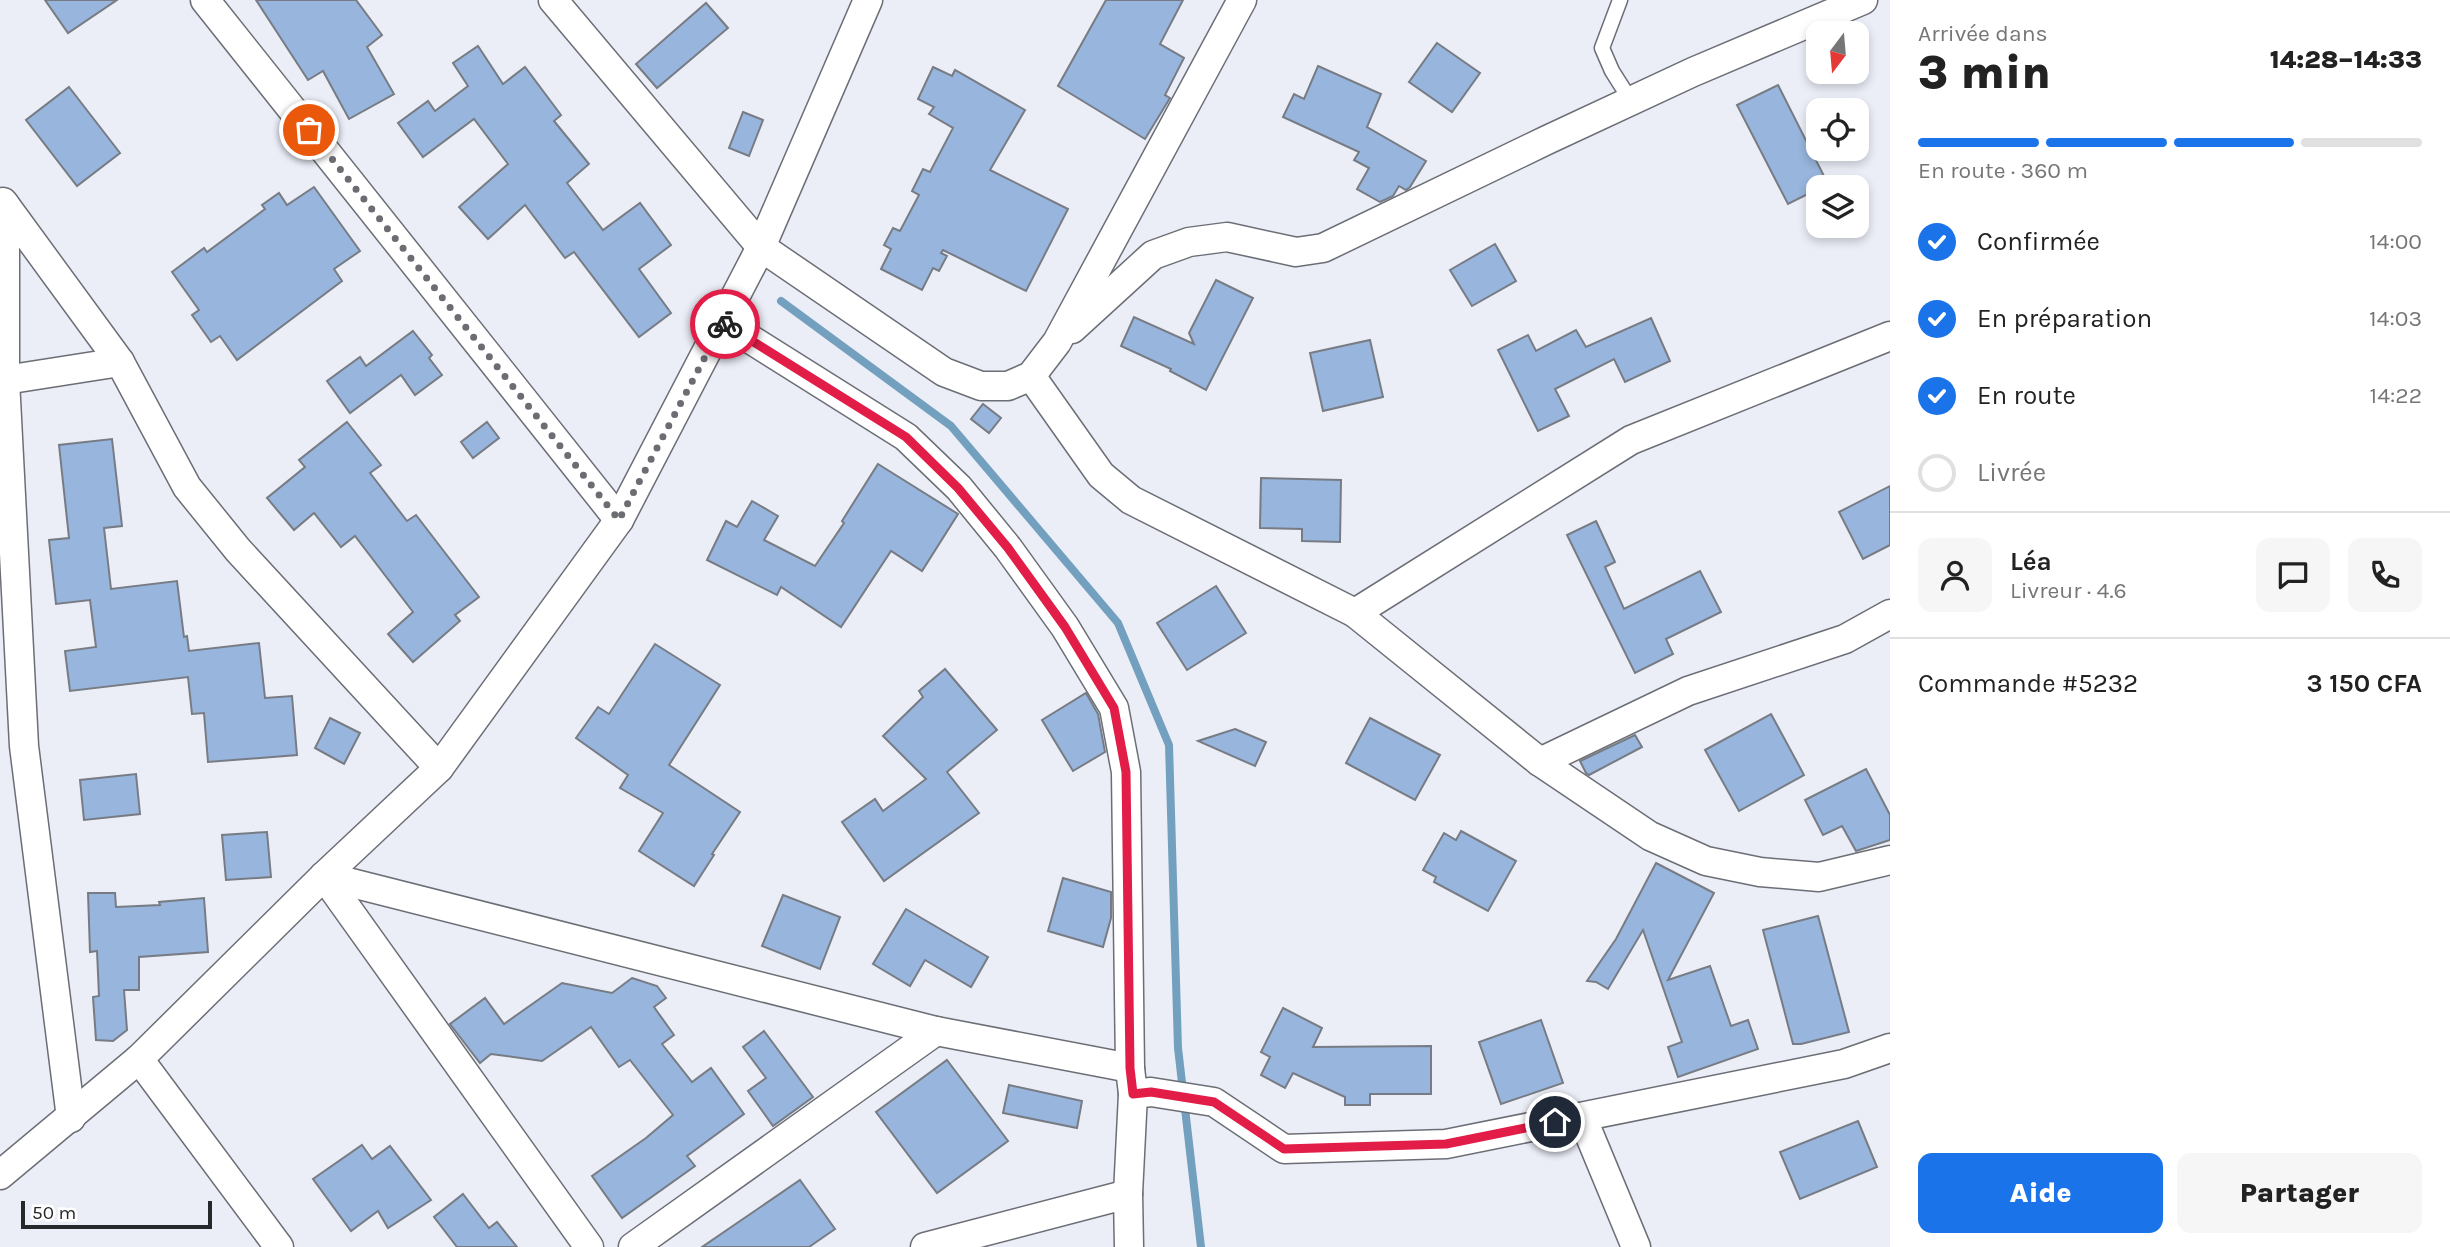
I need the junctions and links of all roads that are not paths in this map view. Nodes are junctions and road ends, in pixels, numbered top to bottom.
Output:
1 (205, 0) edge
2 (553, 0) edge
3 (1242, 0) edge
4 (1620, 0) edge
5 (1863, 0) edge
6 (863, 3) edge
7 (1631, 101) junction
8 (3, 201) edge
9 (761, 247) junction
10 (723, 323) junction
11 (1890, 337) edge
12 (1057, 342) junction
13 (120, 362) junction
14 (1031, 376) junction
15 (5, 380) junction
16 (619, 520) junction
17 (1355, 613) junction
18 (1890, 614) edge
19 (1540, 762) junction
20 (439, 768) junction
21 (1890, 860) edge
22 (324, 876) junction
23 (936, 1031) junction
24 (1890, 1048) edge
25 (139, 1059) junction
26 (1138, 1085) junction
27 (1582, 1117) junction
28 (71, 1118) junction
29 (0, 1175) edge
30 (1128, 1194) junction
31 (279, 1247) edge
32 (589, 1247) edge
33 (633, 1247) edge
34 (925, 1247) edge
35 (1129, 1247) edge
36 (1636, 1247) edge

1 - 16 street
2 - 9 street
3 - 12 street
4 - 7 lane
5 - 7 street
6 - 9 street
7 - 12 street
8 - 13 street
8 - 15 street
9 - 10 street
9 - 14 street
10 - 16 street
10 - 26 street
11 - 17 street
12 - 14 street
13 - 15 street
13 - 20 street
14 - 17 street
15 - 28 street
16 - 20 street
17 - 19 street
18 - 19 street
19 - 21 street
20 - 22 street
22 - 23 street
22 - 25 street
22 - 32 street
23 - 26 street
23 - 33 street
24 - 27 street
25 - 28 street
25 - 31 street
26 - 27 street
26 - 30 street
27 - 36 street
28 - 29 street
30 - 34 street
30 - 35 street

